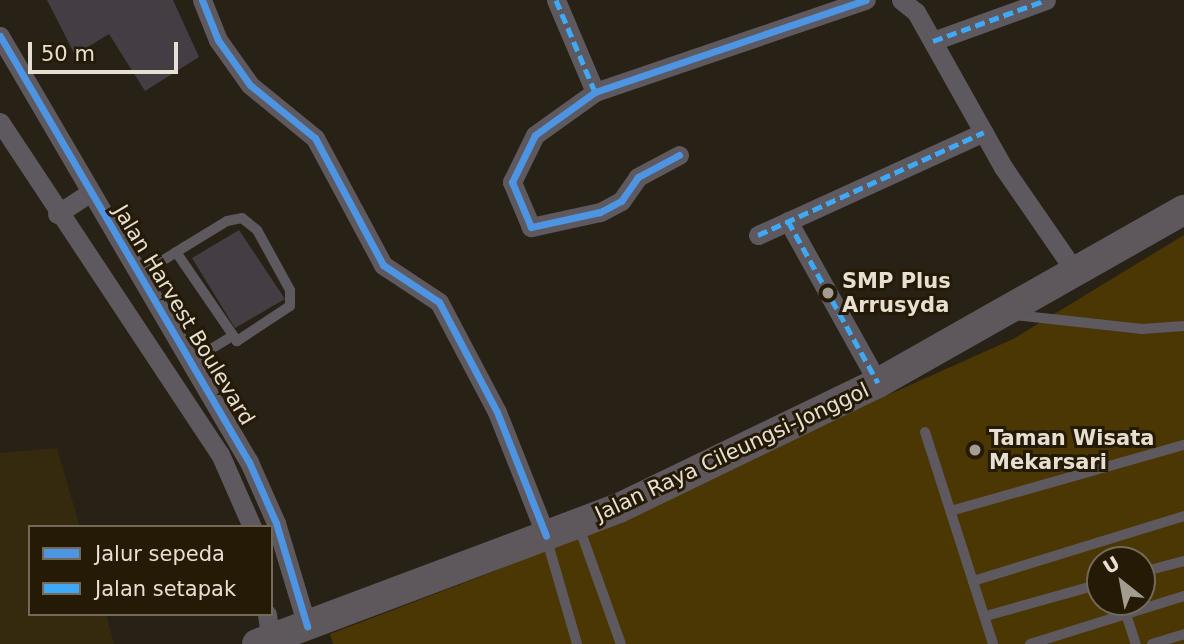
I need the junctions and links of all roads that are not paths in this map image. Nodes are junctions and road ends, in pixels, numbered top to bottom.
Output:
1 (202, 0) edge
2 (556, 0) edge
3 (866, 0) edge
4 (901, 0) edge
5 (1045, 0) edge
6 (0, 36) edge
7 (933, 41) junction
8 (595, 92) junction
9 (0, 122) edge
10 (984, 132) junction
11 (679, 155) dead end
12 (90, 192) junction
13 (1184, 211) edge
14 (57, 214) junction
15 (788, 221) junction
16 (758, 234) dead end
17 (176, 253) junction
18 (1076, 273) junction
19 (141, 274) junction
20 (1004, 314) junction
21 (1184, 326) edge
22 (231, 337) junction
23 (191, 361) junction
24 (878, 383) junction
25 (925, 432) dead end
26 (1184, 445) edge
27 (954, 510) junction
28 (1184, 516) edge
29 (578, 523) junction
30 (251, 525) edge
31 (546, 536) junction
32 (1184, 561) edge
33 (1156, 568) edge
34 (973, 581) junction
35 (1086, 588) edge
36 (1184, 596) edge
37 (1156, 605) edge
38 (986, 616) junction
39 (1120, 616) edge
40 (1127, 616) edge
41 (307, 626) junction
42 (1184, 634) edge
43 (266, 635) edge
44 (577, 644) edge
45 (621, 644) edge
46 (993, 644) edge
47 (1030, 644) edge
48 (1136, 644) edge
49 (1152, 644) edge

1 - 31 street
2 - 8 street
3 - 8 street
4 - 7 street
5 - 7 street
6 - 12 street, Jalan Harvest Boulevard
7 - 10 street
8 - 11 street
9 - 14 street, Jalan Harvest Boulevard
10 - 15 street
10 - 18 street
12 - 14 street
12 - 19 street, Jalan Harvest Boulevard
13 - 18 main road, Jalan Raya Cileungsi-Jonggol
14 - 30 street, Jalan Harvest Boulevard
15 - 16 street
15 - 24 street
17 - 19 lane
17 - 22 lane
17 - 22 lane
18 - 20 main road, Jalan Raya Cileungsi-Jonggol
19 - 23 street, Jalan Harvest Boulevard
20 - 21 lane
20 - 24 main road, Jalan Raya Cileungsi-Jonggol
22 - 23 lane
23 - 41 street, Jalan Harvest Boulevard
24 - 29 main road, Jalan Raya Cileungsi-Jonggol
25 - 27 lane
26 - 27 lane
27 - 34 lane
28 - 34 lane
29 - 31 main road, Jalan Raya Cileungsi-Jonggol
29 - 45 lane
31 - 41 main road, Jalan Raya Cileungsi-Jonggol
31 - 44 lane
32 - 33 lane
34 - 38 lane
35 - 38 lane
36 - 37 lane
38 - 46 lane
39 - 47 lane
40 - 48 lane
41 - 43 main road, Jalan Raya Cileungsi-Jonggol
42 - 49 lane

